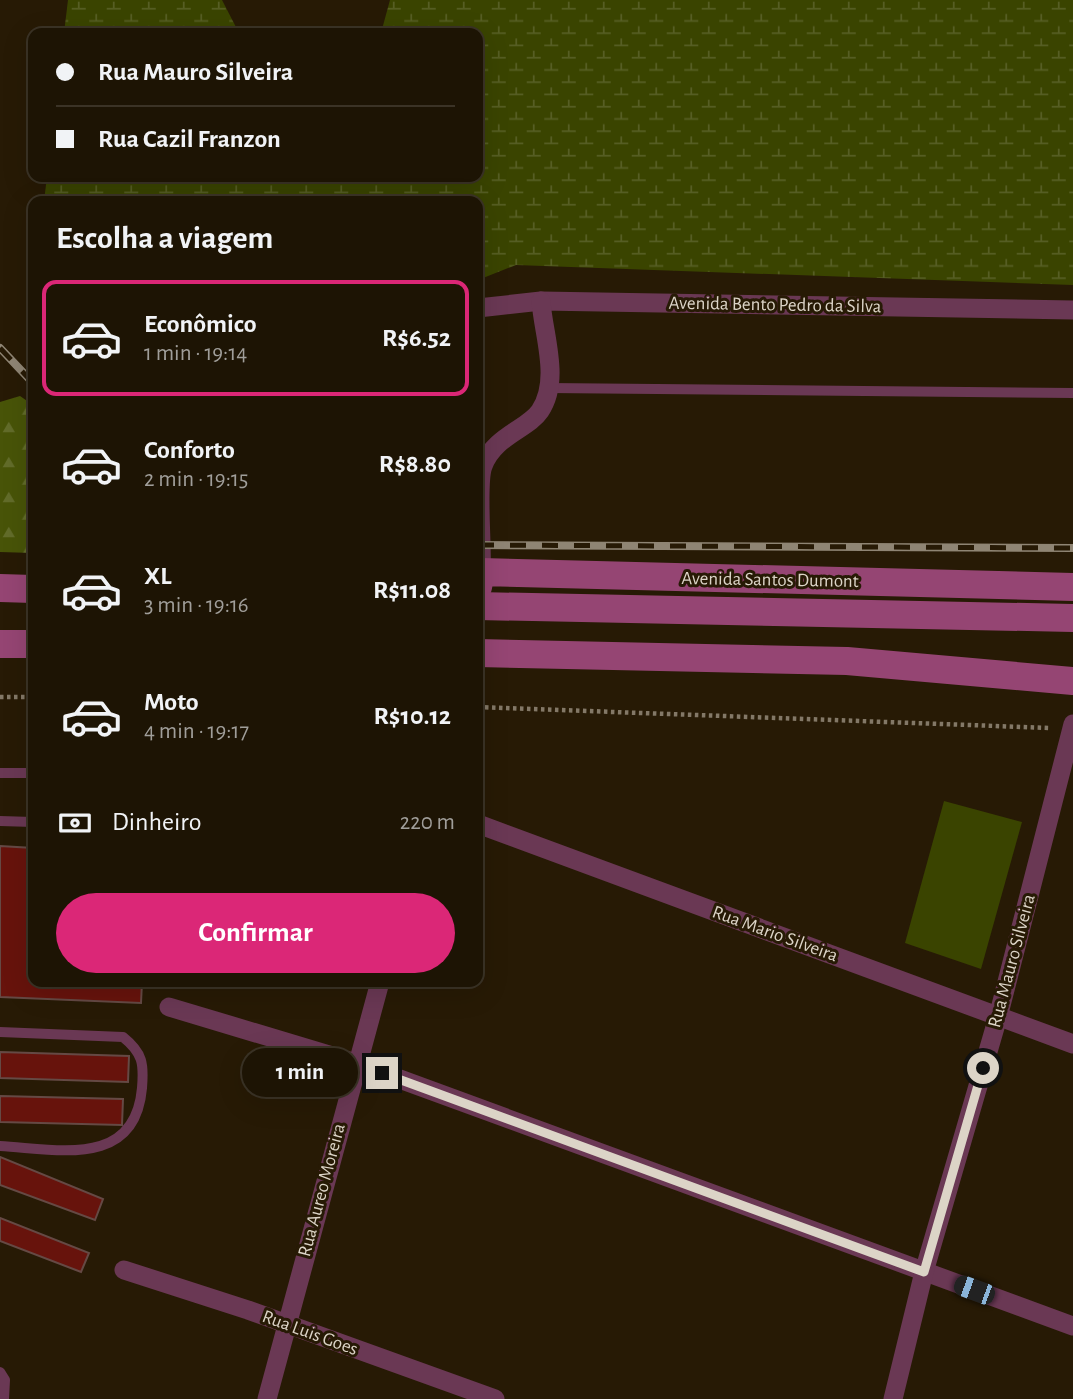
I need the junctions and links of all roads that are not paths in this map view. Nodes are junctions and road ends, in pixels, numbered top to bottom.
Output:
1 (541, 301) junction
2 (483, 307) edge
3 (1073, 310) edge
4 (548, 388) junction
5 (1073, 393) edge
6 (483, 466) edge
7 (483, 580) edge
8 (1073, 587) edge
9 (0, 588) edge
10 (28, 589) edge
11 (483, 606) edge
12 (1073, 618) edge
13 (0, 644) edge
14 (28, 644) edge
15 (483, 653) edge
16 (1073, 681) edge
17 (1072, 727) edge
18 (1070, 754) edge
19 (0, 773) edge
20 (28, 773) edge
21 (0, 821) edge
22 (28, 822) edge
23 (483, 826) edge
24 (379, 987) edge
25 (169, 1007) dead end
26 (998, 1017) junction
27 (0, 1032) edge
28 (1073, 1044) edge
29 (356, 1063) junction
30 (0, 1146) edge
31 (124, 1270) dead end
32 (924, 1272) junction
33 (286, 1325) junction
34 (1073, 1326) edge
35 (0, 1372) edge
36 (4, 1399) edge
37 (267, 1399) edge
38 (495, 1399) edge
39 (893, 1399) edge

1 - 2 street, Avenida Bento Pedro da Silva
1 - 3 street, Avenida Bento Pedro da Silva
1 - 4 street
4 - 5 lane
4 - 6 street
7 - 8 main road, Avenida Santos Dumont
9 - 10 main road
11 - 12 main road, Avenida Santos Dumont
13 - 14 main road
15 - 16 main road
17 - 18 street, Rua Mauro Silveira
18 - 26 street, Rua Mauro Silveira
19 - 20 lane
21 - 22 lane
23 - 26 street, Rua Mario Silveira
24 - 29 street, Rua Aureo Moreira
25 - 29 street
26 - 28 street, Rua Mario Silveira
26 - 32 street, Rua Mauro Silveira
27 - 30 lane
29 - 32 street
29 - 33 street, Rua Aureo Moreira
31 - 33 street, Rua Luis Goes
32 - 34 street
32 - 39 street, Rua Mauro Silveira
33 - 37 street, Rua Aureo Moreira
33 - 38 street, Rua Luis Goes
35 - 36 lane

